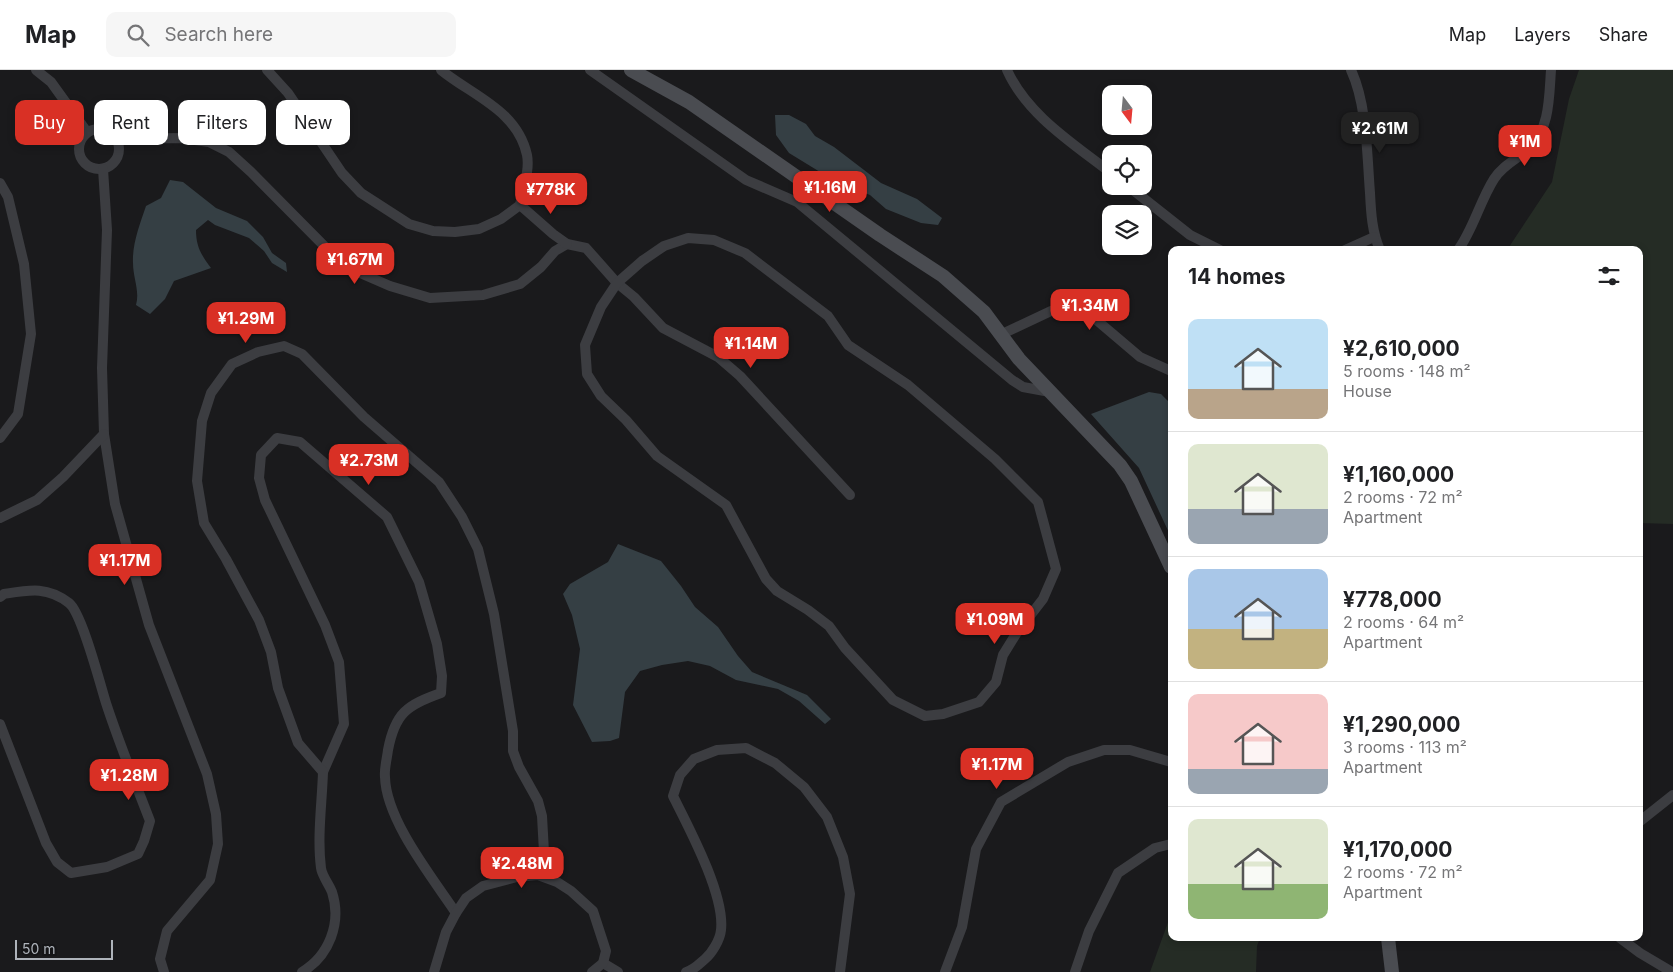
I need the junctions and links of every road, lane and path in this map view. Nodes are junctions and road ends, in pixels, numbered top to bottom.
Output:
1 (36, 70) edge
2 (267, 70) edge
3 (440, 70) edge
4 (590, 70) edge
5 (631, 70) edge
6 (1007, 70) edge
7 (1351, 70) edge
8 (1551, 70) edge
9 (94, 130) edge
10 (87, 132) junction
11 (168, 138) edge
12 (118, 145) edge
13 (1102, 167) edge
14 (103, 169) junction
15 (0, 183) edge
16 (1139, 195) edge
17 (520, 205) junction
18 (1374, 238) junction
19 (567, 244) junction
20 (1212, 246) edge
21 (1355, 246) edge
22 (1378, 246) edge
23 (1460, 246) edge
24 (617, 284) junction
25 (1000, 335) junction
26 (1168, 370) edge
27 (1050, 392) junction
28 (104, 434) junction
29 (0, 438) edge
30 (850, 495) dead end
31 (0, 518) edge
32 (1168, 561) edge
33 (1, 592) edge
34 (0, 724) edge
35 (1168, 761) edge
36 (323, 772) junction
37 (1673, 795) edge
38 (1643, 819) edge
39 (1168, 845) edge
40 (538, 875) junction
41 (456, 913) junction
42 (1388, 941) edge
43 (1624, 941) edge
44 (603, 963) junction
45 (164, 972) edge
46 (302, 972) edge
47 (434, 972) edge
48 (592, 972) edge
49 (618, 972) edge
50 (686, 972) edge
51 (840, 972) edge
52 (945, 972) edge
53 (1075, 972) edge
54 (1392, 972) edge
55 (1672, 972) edge

1 - 10 street
2 - 17 street
3 - 17 street
4 - 27 street
5 - 25 street
6 - 13 street
7 - 18 street
8 - 23 street
9 - 10 street
10 - 14 street
11 - 19 street
12 - 14 street
14 - 28 street
15 - 29 street
16 - 20 street
17 - 19 street
18 - 21 street
18 - 22 street
19 - 24 street
24 - 24 street
24 - 30 street
25 - 26 street
25 - 27 street
27 - 32 street
28 - 31 street
28 - 45 street
33 - 34 street
35 - 52 street
36 - 40 street
36 - 41 street
36 - 46 street
37 - 38 street
39 - 53 street
40 - 41 street
40 - 44 street
41 - 47 street
42 - 54 street
43 - 55 street
44 - 48 street
44 - 49 street
50 - 51 street

